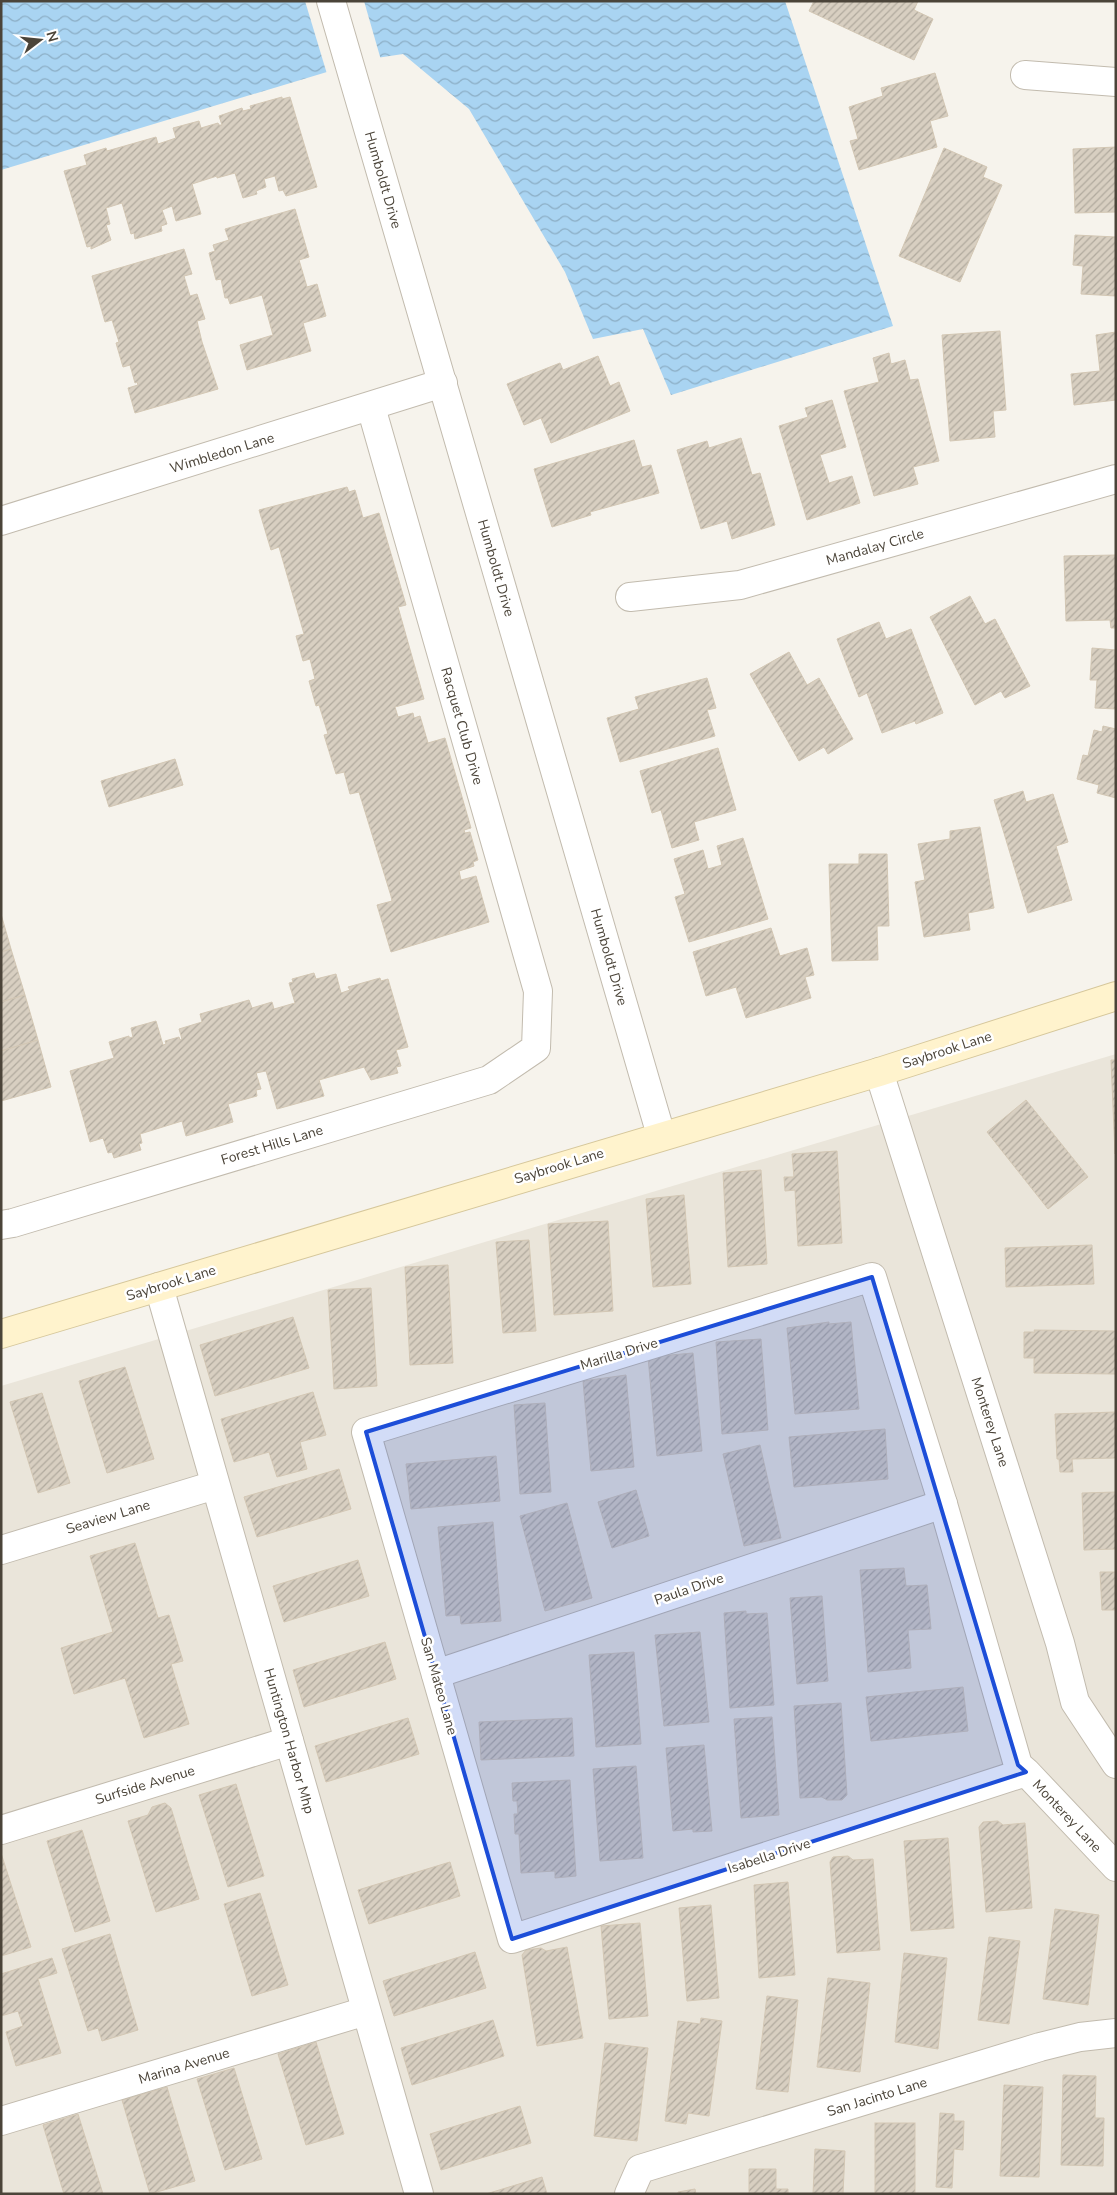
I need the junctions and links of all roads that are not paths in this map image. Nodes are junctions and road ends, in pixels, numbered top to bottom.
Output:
1 (331, 1) edge
2 (1025, 75) dead end
3 (1116, 82) edge
4 (443, 384) junction
5 (370, 407) junction
6 (1116, 479) edge
7 (1, 521) edge
8 (630, 596) dead end
9 (1116, 996) edge
10 (536, 1048) joint
11 (879, 1072) junction
12 (661, 1135) junction
13 (1, 1225) edge
14 (872, 1277) joint
15 (159, 1287) junction
16 (1, 1334) edge
17 (366, 1432) joint
18 (215, 1485) junction
19 (943, 1504) junction
20 (1, 1550) edge
21 (436, 1674) junction
22 (289, 1741) junction
23 (1116, 1764) edge
24 (1026, 1772) junction
25 (1, 1830) edge
26 (1116, 1867) edge
27 (512, 1940) joint
28 (366, 2011) junction
29 (1116, 2034) edge
30 (1, 2121) edge
31 (419, 2194) edge
32 (629, 2194) edge

1 - 4 street, Humboldt Drive
2 - 3 street
4 - 5 street, Wimbledon Lane
4 - 12 street, Humboldt Drive
5 - 7 street, Wimbledon Lane
5 - 10 street, Racquet Club Drive
6 - 8 street, Mandalay Circle
9 - 11 main road, Saybrook Lane
10 - 13 street, Forest Hills Lane
11 - 12 main road, Saybrook Lane
11 - 23 street, Monterey Lane
12 - 15 main road, Saybrook Lane
14 - 17 street, Marilla Drive
14 - 19 street, Monterey Lane
15 - 16 main road, Saybrook Lane
15 - 18 street, Huntington Harbor Mhp
17 - 21 street, San Mateo Lane
18 - 20 street, Seaview Lane
18 - 22 street, Huntington Harbor Mhp
19 - 21 street, Paula Drive
19 - 24 street, Monterey Lane
21 - 27 street, San Mateo Lane
22 - 25 street, Surfside Avenue
22 - 28 street, Huntington Harbor Mhp
24 - 26 street, Monterey Lane
24 - 27 street, Isabella Drive
28 - 30 street, Marina Avenue
28 - 31 street, Huntington Harbor Mhp
29 - 32 street, San Jacinto Lane

